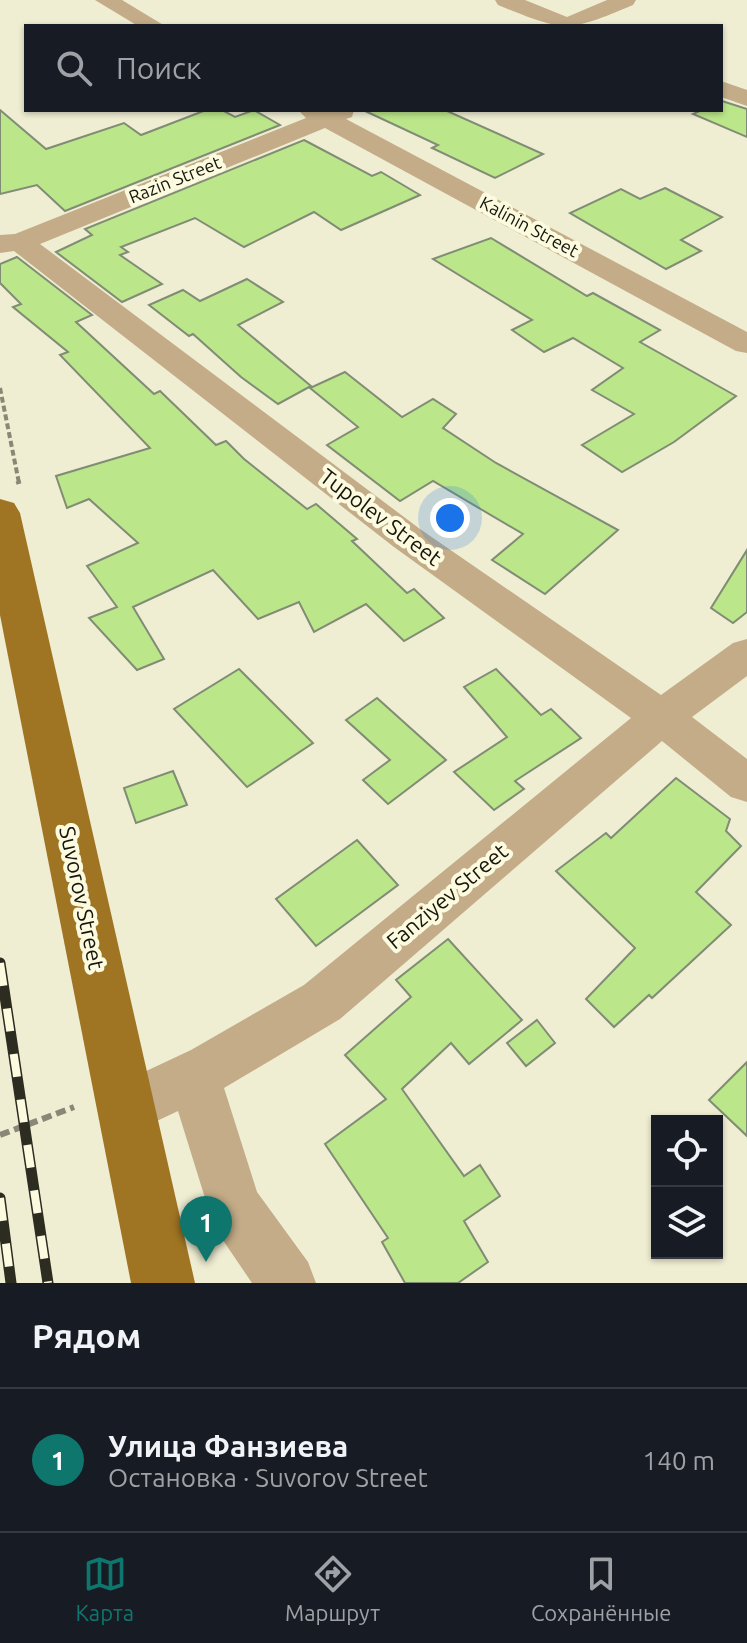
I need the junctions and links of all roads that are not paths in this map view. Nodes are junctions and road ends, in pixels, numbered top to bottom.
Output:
1 (106, 0) edge
2 (506, 0) edge
3 (625, 0) edge
4 (150, 24) edge
5 (562, 24) edge
6 (571, 24) edge
7 (723, 89) edge
8 (747, 99) edge
9 (328, 113) edge
10 (10, 243) edge
11 (747, 344) edge
12 (0, 513) edge
13 (747, 654) edge
14 (661, 717) junction
15 (747, 784) edge
16 (194, 1076) junction
17 (127, 1108) junction
18 (163, 1283) edge
19 (287, 1283) edge

1 - 4 street
2 - 5 street
3 - 6 street
7 - 8 street
9 - 10 street, Razin Street
9 - 11 street, Kalinin Street
10 - 14 street, Tupolev Street
12 - 17 main road, Suvorov Street
13 - 14 street, Fanziyev Street
14 - 15 street, Tupolev Street
14 - 16 street, Fanziyev Street
16 - 17 street, Fanziyev Street
16 - 19 street
17 - 18 main road, Suvorov Street

